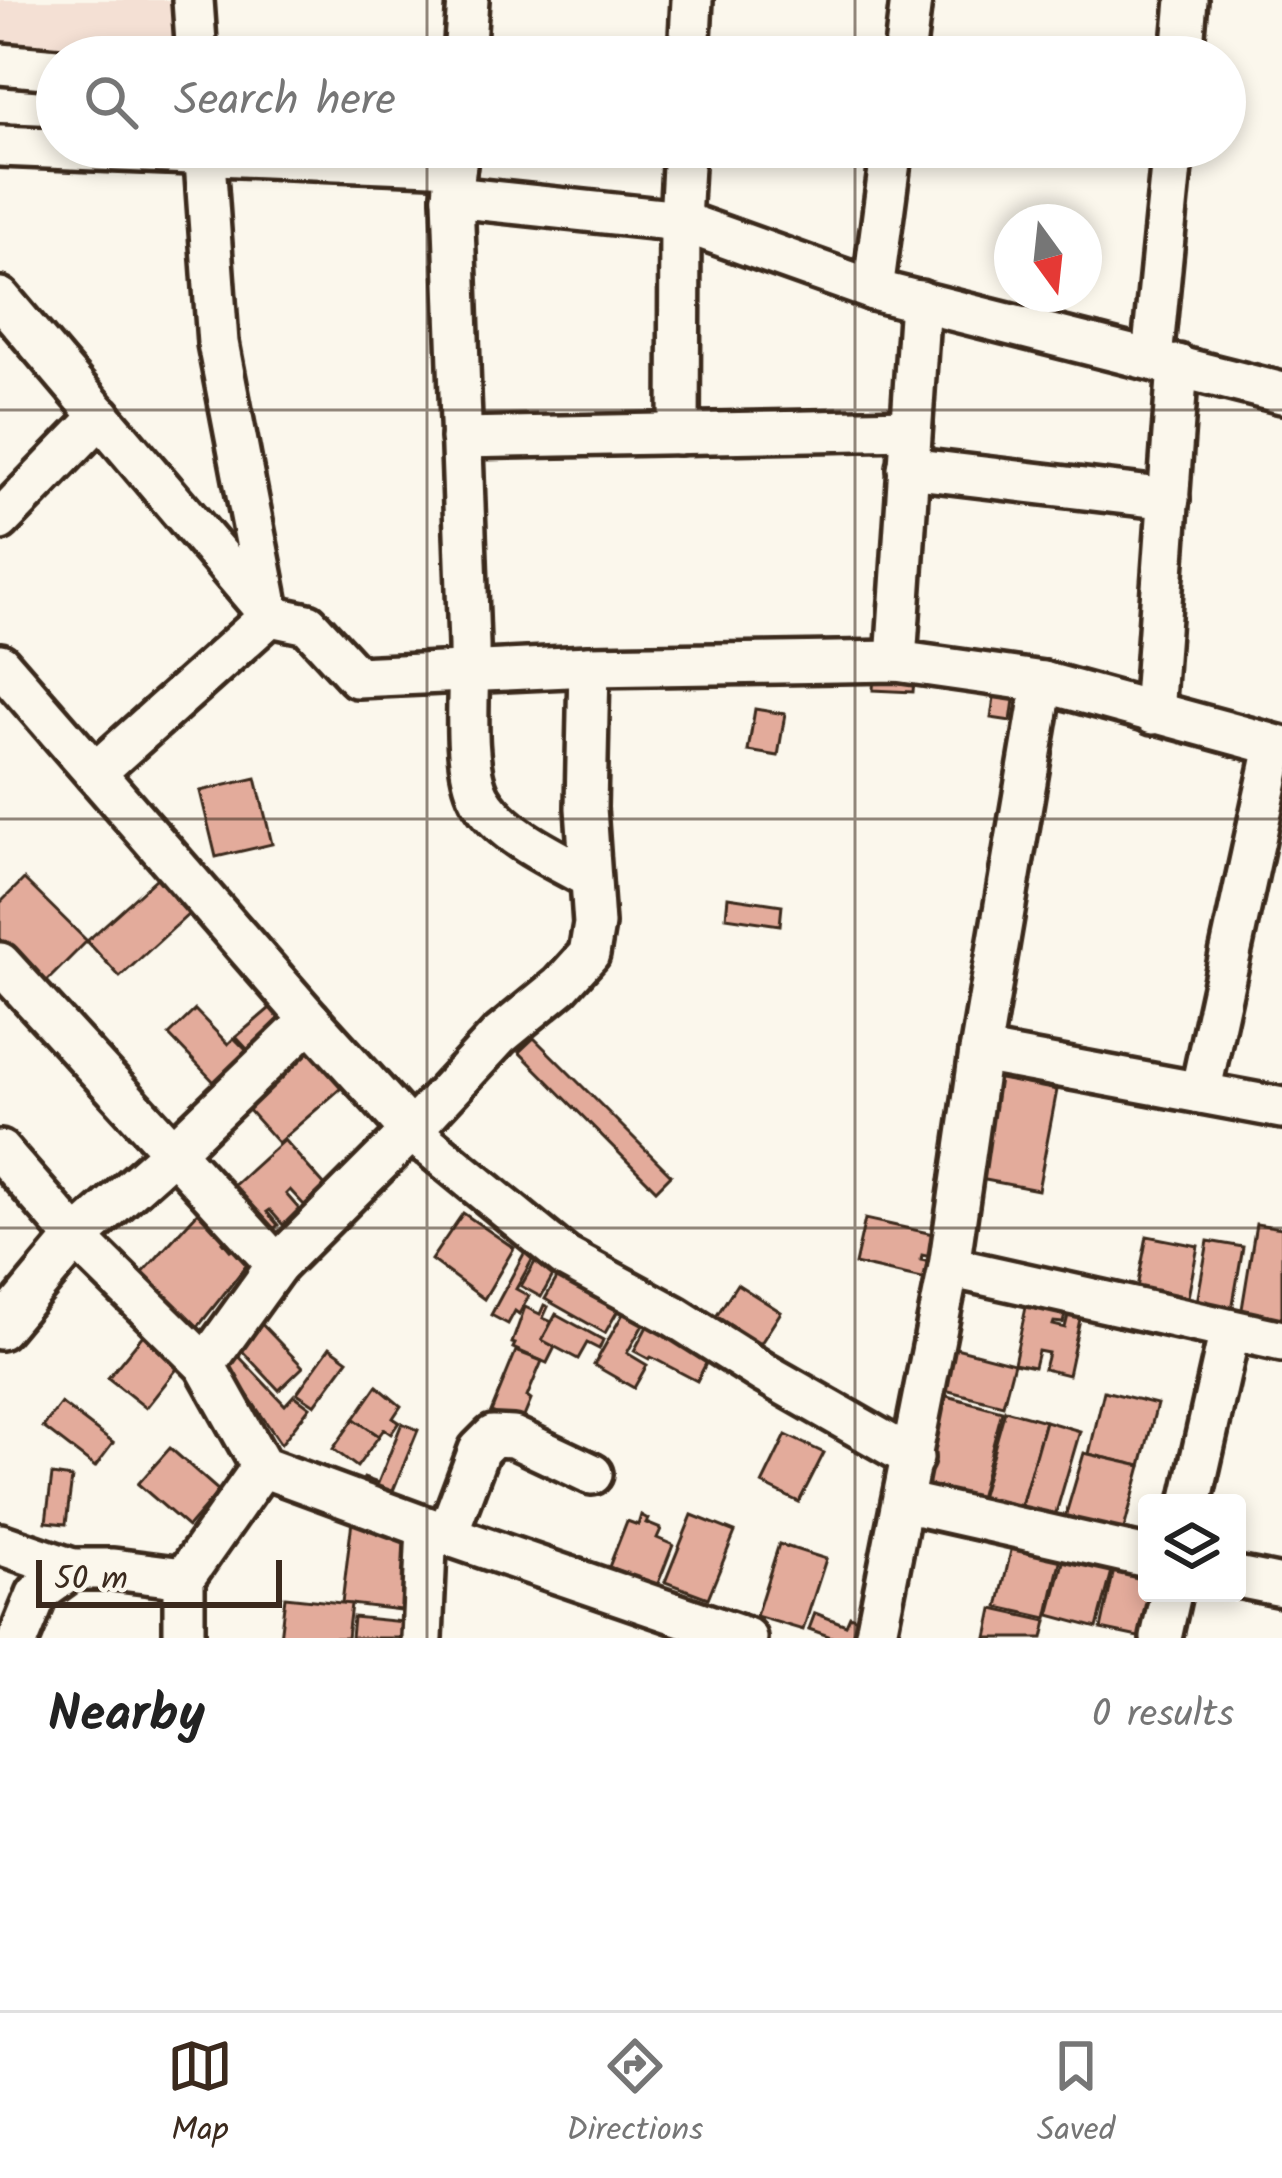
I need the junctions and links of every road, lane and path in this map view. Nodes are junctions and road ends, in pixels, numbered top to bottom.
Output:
1 (193, 0) edge
2 (468, 0) edge
3 (692, 0) edge
4 (911, 0) edge
5 (1187, 0) edge
6 (196, 36) edge
7 (465, 36) edge
8 (690, 36) edge
9 (907, 36) edge
10 (1184, 36) edge
11 (0, 64) edge
12 (36, 67) edge
13 (0, 146) edge
14 (36, 147) edge
15 (205, 168) edge
16 (683, 168) edge
17 (889, 168) edge
18 (1172, 168) edge
19 (455, 170) edge
20 (680, 221) junction
21 (873, 290) junction
22 (0, 298) edge
23 (920, 301) junction
24 (1165, 362) junction
25 (1282, 393) edge
26 (101, 416) junction
27 (679, 434) junction
28 (461, 438) junction
29 (909, 448) junction
30 (1169, 499) junction
31 (0, 520) edge
32 (270, 616) junction
33 (896, 661) junction
34 (0, 664) edge
35 (589, 666) junction
36 (470, 670) junction
37 (1043, 682) junction
38 (1153, 714) junction
39 (1278, 747) edge
40 (95, 773) junction
41 (590, 878) junction
42 (0, 963) edge
43 (310, 1020) junction
44 (980, 1052) junction
45 (1200, 1093) junction
46 (1282, 1108) edge
47 (411, 1131) junction
48 (0, 1151) edge
49 (173, 1152) junction
50 (76, 1238) junction
51 (277, 1265) junction
52 (949, 1267) junction
53 (0, 1329) edge
54 (1230, 1330) junction
55 (1282, 1341) edge
56 (205, 1365) junction
57 (913, 1458) junction
58 (262, 1467) junction
59 (592, 1474) dead end
60 (1193, 1494) edge
61 (903, 1502) junction
62 (437, 1531) junction
63 (0, 1544) edge
64 (1138, 1555) edge
65 (72, 1569) junction
66 (184, 1578) junction
67 (1246, 1579) edge
68 (1282, 1586) edge
69 (1169, 1602) edge
70 (687, 1629) edge
71 (19, 1638) edge
72 (184, 1638) edge
73 (422, 1638) edge
74 (746, 1638) edge
75 (875, 1638) edge
76 (1161, 1638) edge

1 - 6 street
2 - 7 street
3 - 8 street
4 - 9 street
5 - 10 street
11 - 12 street
13 - 14 street
15 - 32 street
16 - 20 street
17 - 21 street
18 - 24 street
19 - 20 street
19 - 28 street
20 - 21 street
20 - 27 street
21 - 23 street
22 - 26 street
23 - 24 street
23 - 29 street
24 - 25 street
24 - 30 street
26 - 31 street
26 - 32 street
27 - 28 street
27 - 29 street
28 - 36 street
29 - 30 street
29 - 33 street
30 - 38 street
32 - 36 street
32 - 40 street
33 - 35 street
33 - 37 street
34 - 40 street
35 - 36 street
35 - 41 street
36 - 41 street
37 - 38 street
37 - 44 street
38 - 39 street
39 - 45 street
40 - 43 street
41 - 47 street
42 - 49 street
43 - 47 street
43 - 49 street
44 - 45 street
44 - 52 street
45 - 46 street
47 - 51 street
47 - 57 street
48 - 50 street
49 - 50 street
49 - 51 street
50 - 53 street
50 - 56 street
51 - 56 street
52 - 54 street
52 - 57 street
54 - 55 street
54 - 60 street
56 - 58 street
57 - 61 street
58 - 62 street
58 - 66 street
59 - 62 street
61 - 64 street
61 - 75 street
62 - 70 street
62 - 73 street
63 - 65 street
65 - 66 street
65 - 71 street
66 - 72 street
67 - 68 street
69 - 76 street
70 - 74 street

